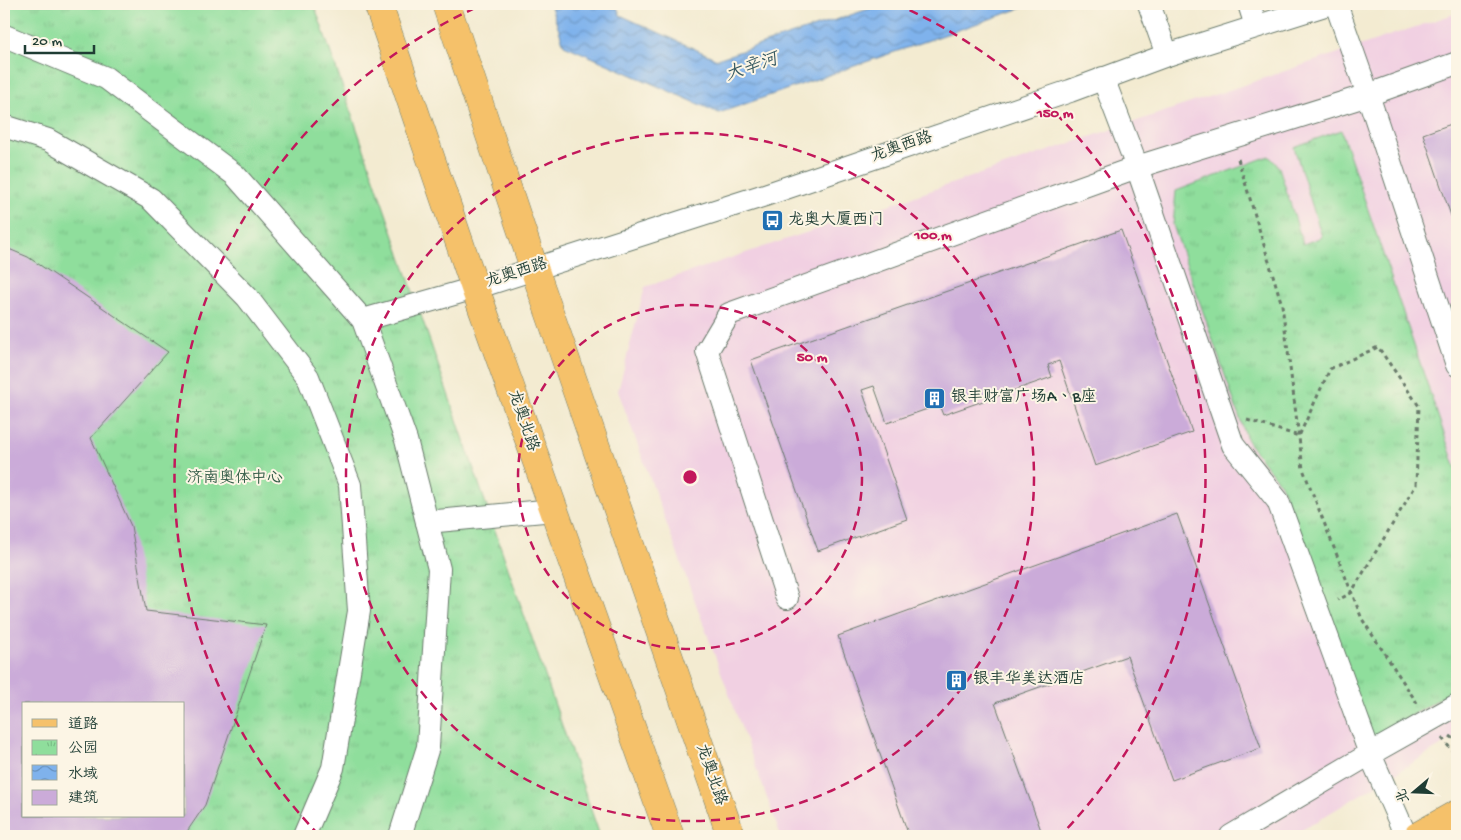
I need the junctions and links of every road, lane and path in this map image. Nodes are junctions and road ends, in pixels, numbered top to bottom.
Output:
1 (378, 4) edge
2 (446, 4) edge
3 (1149, 4) edge
4 (1249, 4) edge
5 (1328, 4) edge
6 (1336, 4) edge
7 (1256, 26) junction
8 (4, 38) edge
9 (1167, 55) junction
10 (1457, 63) edge
11 (1103, 78) junction
12 (1368, 95) junction
13 (4, 126) edge
14 (1232, 137) junction
15 (1137, 167) junction
16 (534, 268) junction
17 (475, 288) junction
18 (363, 320) junction
19 (1457, 365) edge
20 (1222, 412) junction
21 (1299, 436) junction
22 (554, 510) junction
23 (426, 522) junction
24 (1351, 593) junction
25 (787, 598) dead end
26 (1318, 611) junction
27 (1457, 705) edge
28 (1428, 721) junction
29 (1370, 754) junction
30 (1457, 757) edge
31 (1457, 814) edge
32 (304, 836) edge
33 (400, 836) edge
34 (670, 836) edge
35 (731, 836) edge
36 (1231, 836) edge
37 (1406, 836) edge
38 (1418, 836) edge

1 - 17 main road, 龙奥北路
2 - 16 main road, 龙奥北路
3 - 9 street
4 - 7 street
5 - 7 street, 龙奥西路
6 - 12 street
7 - 9 street, 龙奥西路
8 - 18 street
9 - 11 street, 龙奥西路
10 - 12 street
11 - 15 street
11 - 16 street, 龙奥西路
12 - 14 street
12 - 19 street
13 - 32 street
14 - 15 street
14 - 21 path
15 - 20 street
15 - 25 street
16 - 17 street, 龙奥西路
16 - 35 main road, 龙奥北路
17 - 18 street, 龙奥西路
17 - 22 main road, 龙奥北路
18 - 23 street
20 - 21 path
20 - 26 street
21 - 24 path
21 - 24 path
22 - 23 street
22 - 34 main road, 龙奥北路
23 - 33 street
24 - 26 path
24 - 28 path
26 - 29 street
27 - 28 street
28 - 29 street
28 - 30 path
29 - 36 street
29 - 37 street
31 - 38 main road

